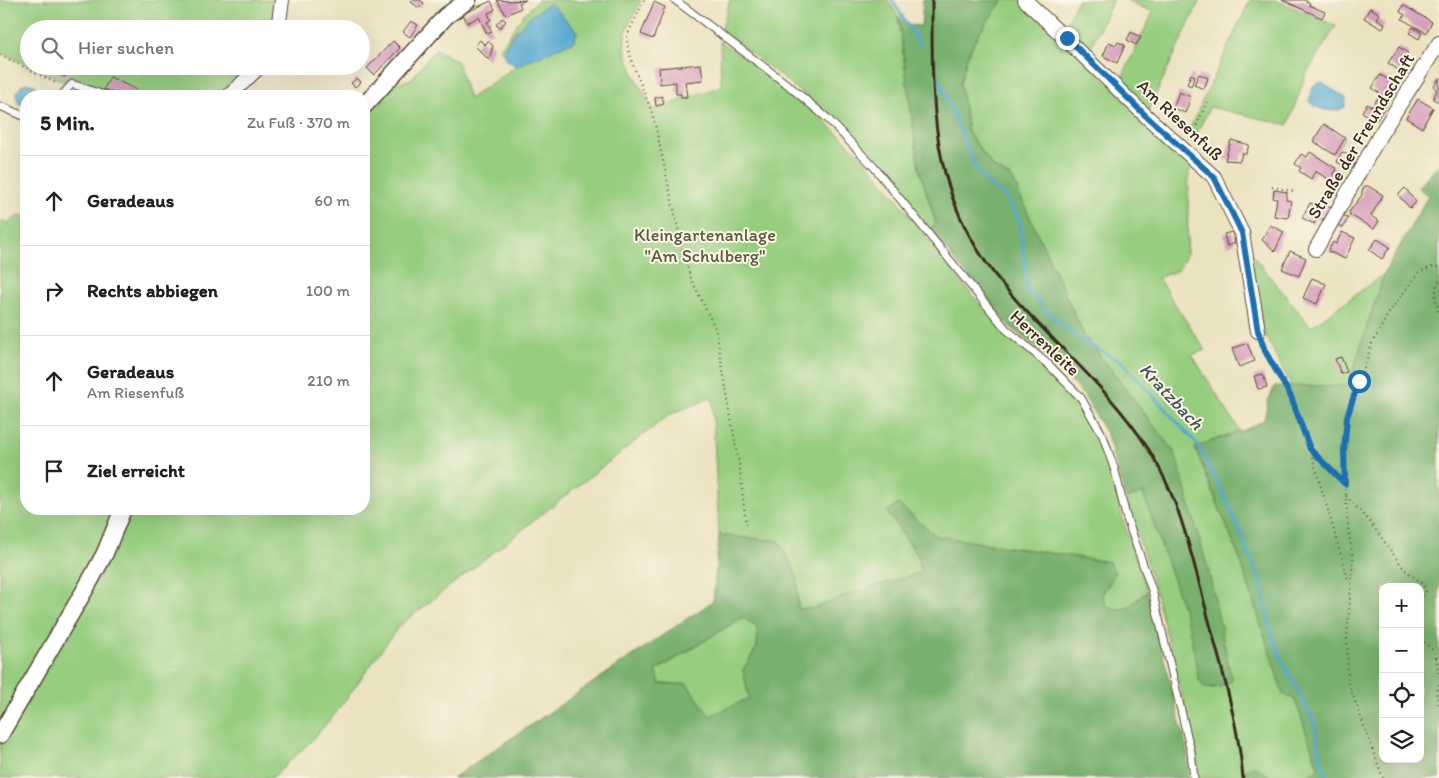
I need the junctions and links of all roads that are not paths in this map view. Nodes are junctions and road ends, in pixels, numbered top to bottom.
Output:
1 (282, 0) edge
2 (468, 0) edge
3 (675, 0) edge
4 (1025, 0) edge
5 (279, 20) edge
6 (1439, 43) edge
7 (251, 75) edge
8 (67, 90) edge
9 (90, 90) edge
10 (236, 90) edge
11 (370, 99) edge
12 (0, 106) edge
13 (20, 114) edge
14 (1316, 249) dead end
15 (1258, 331) road end
16 (121, 515) edge
17 (0, 735) edge
18 (1194, 778) edge

1 - 5 street
2 - 11 street
3 - 18 lane, Herrenleite
4 - 15 street, Am Riesenfuß
6 - 14 street, Straße der Freundschaft
7 - 10 street
8 - 9 lane
12 - 13 lane
16 - 17 street

